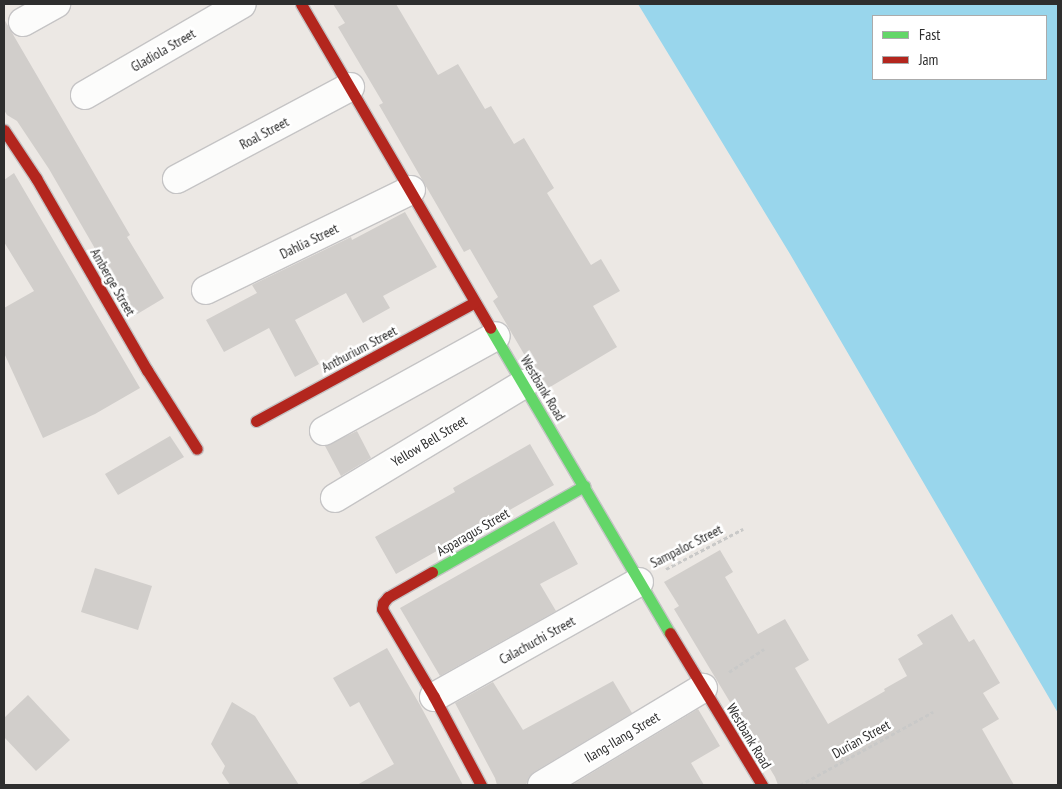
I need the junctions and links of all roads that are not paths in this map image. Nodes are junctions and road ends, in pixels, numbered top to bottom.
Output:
1 (56, 4) edge
2 (242, 4) edge
3 (301, 4) edge
4 (23, 22) dead end
5 (350, 87) junction
6 (85, 96) dead end
7 (4, 130) edge
8 (177, 179) dead end
9 (411, 190) junction
10 (206, 290) dead end
11 (475, 302) junction
12 (496, 336) junction
13 (524, 384) junction
14 (256, 421) dead end
15 (324, 431) dead end
16 (197, 449) dead end
17 (584, 486) junction
18 (336, 498) dead end
19 (639, 582) junction
20 (703, 688) junction
21 (434, 697) junction
22 (481, 785) edge
23 (542, 785) edge
24 (762, 785) edge

1 - 4 street
2 - 6 street, Gladiola Street
3 - 5 street, Westbank Road
5 - 8 street, Roal Street
5 - 9 street, Westbank Road
7 - 16 street, Amberge Street
9 - 10 street, Dahlia Street
9 - 11 street, Westbank Road
11 - 12 street, Westbank Road
11 - 14 street, Anthurium Street
12 - 13 street, Westbank Road
12 - 15 street
13 - 17 street, Westbank Road
13 - 18 street, Yellow Bell Street
17 - 19 street, Westbank Road
17 - 21 street, Asparagus Street
19 - 20 street, Westbank Road
19 - 21 street, Calachuchi Street
20 - 23 street, Ilang-Ilang Street
20 - 24 street, Westbank Road
21 - 22 street

